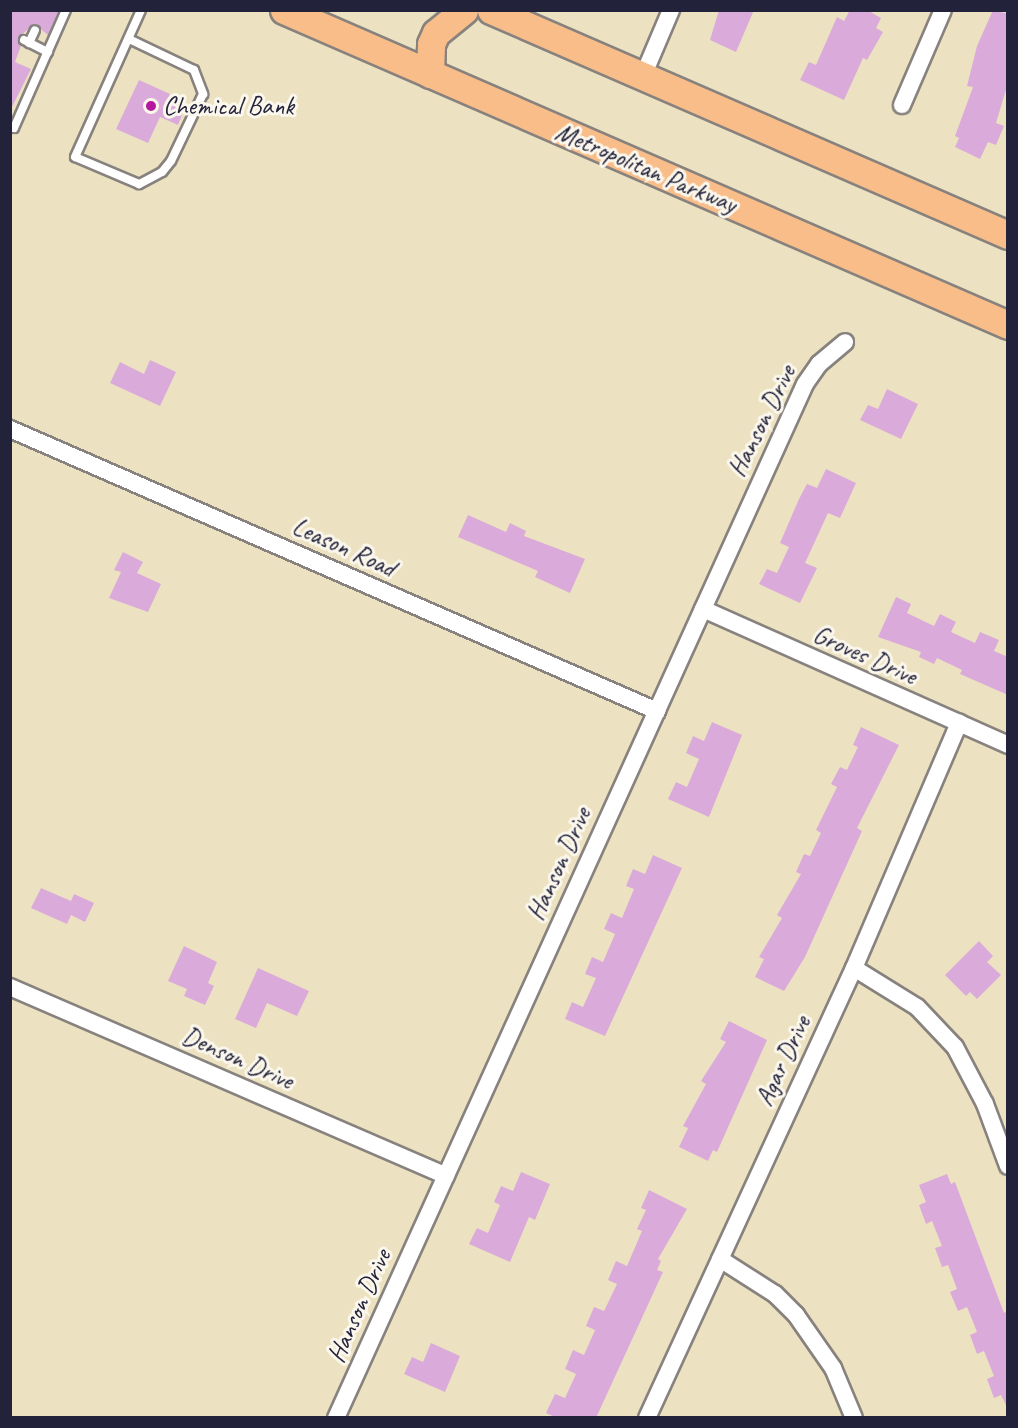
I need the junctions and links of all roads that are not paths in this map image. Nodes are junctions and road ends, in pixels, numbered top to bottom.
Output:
1 (66, 10) edge
2 (141, 10) edge
3 (284, 10) edge
4 (464, 10) edge
5 (491, 10) edge
6 (671, 10) edge
7 (943, 10) edge
8 (35, 30) dead end
9 (129, 39) junction
10 (48, 52) junction
11 (429, 74) junction
12 (643, 76) junction
13 (902, 105) dead end
14 (10, 127) edge
15 (1008, 235) edge
16 (1008, 325) edge
17 (845, 342) dead end
18 (10, 429) edge
19 (703, 609) junction
20 (657, 711) junction
21 (959, 723) junction
22 (1008, 746) edge
23 (854, 968) junction
24 (10, 987) edge
25 (1008, 1166) edge
26 (446, 1176) junction
27 (720, 1259) junction
28 (336, 1418) edge
29 (647, 1418) edge
30 (854, 1418) edge

1 - 10 lane
2 - 9 lane
3 - 11 main road, Metropolitan Parkway
4 - 11 main road
5 - 12 main road
6 - 12 street
7 - 13 street
8 - 10 lane
9 - 9 lane
10 - 14 lane
11 - 16 main road, Metropolitan Parkway
12 - 15 main road
17 - 19 street, Hanson Drive
18 - 20 street, Leason Road
19 - 20 street, Hanson Drive
19 - 21 street, Groves Drive
20 - 26 street, Hanson Drive
21 - 22 street, Groves Drive
21 - 23 street, Agar Drive
23 - 25 street
23 - 27 street, Agar Drive
24 - 26 street, Denson Drive
26 - 28 street, Hanson Drive
27 - 29 street, Agar Drive
27 - 30 street

